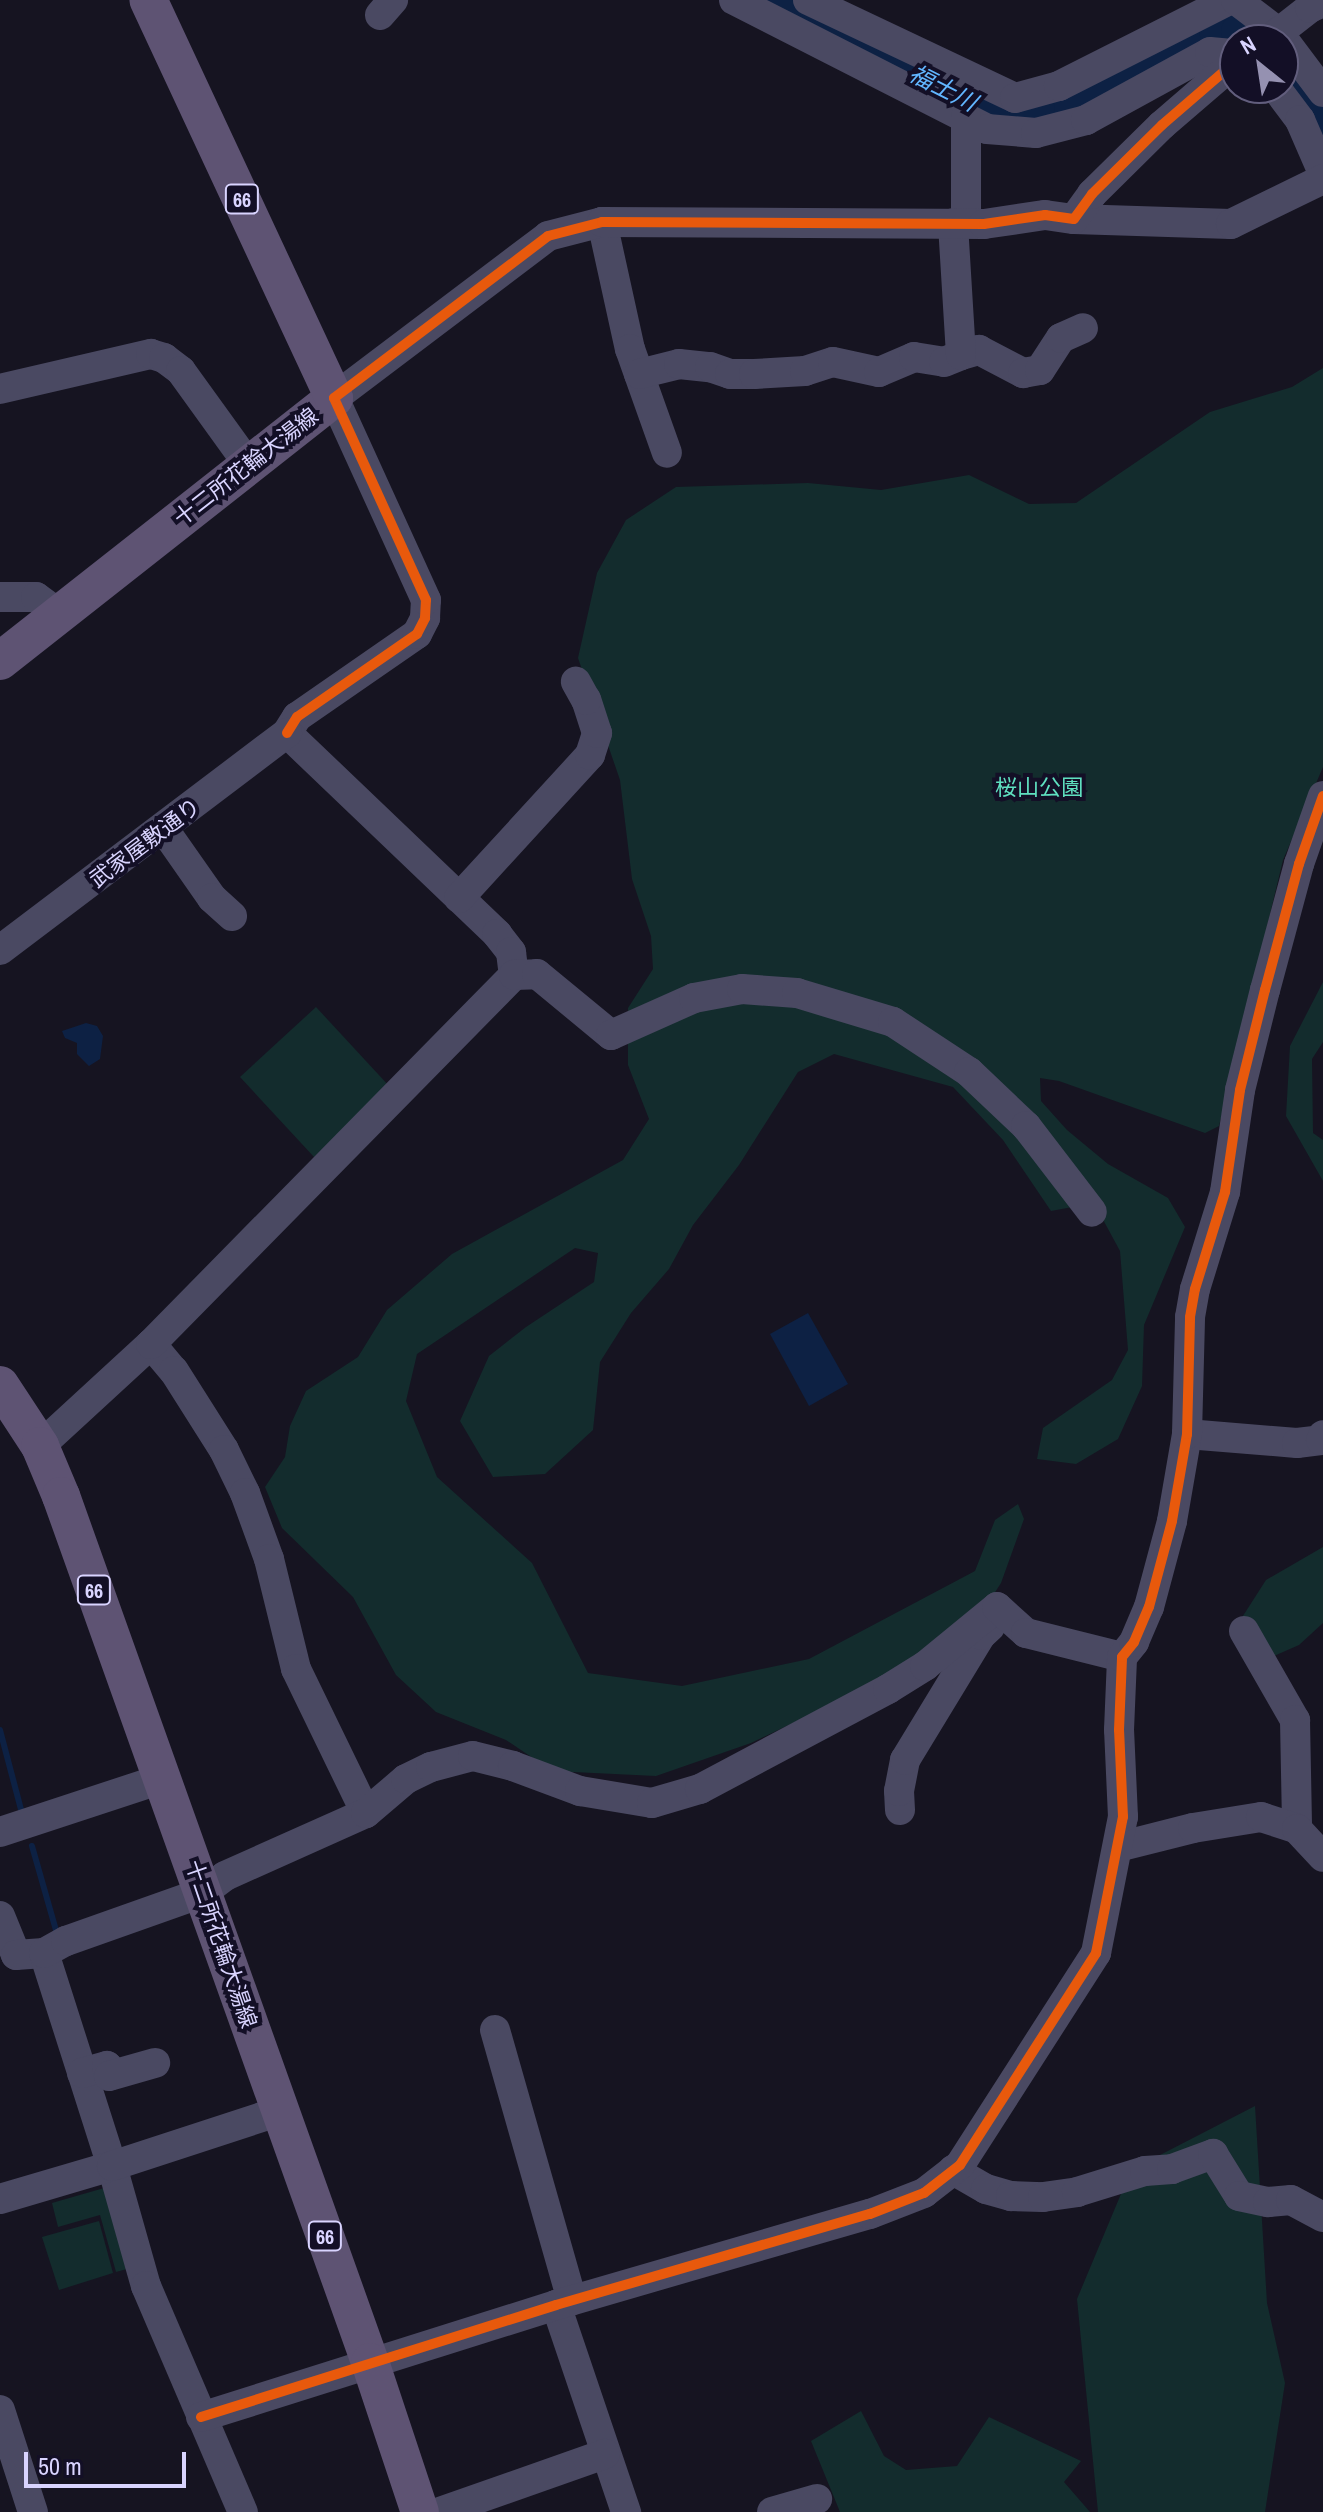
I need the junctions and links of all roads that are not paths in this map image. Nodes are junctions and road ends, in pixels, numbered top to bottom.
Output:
1 (148, 0) edge
2 (734, 0) edge
3 (808, 0) edge
4 (1229, 0) edge
5 (1236, 0) edge
6 (1323, 2) edge
7 (1261, 24) edge
8 (1291, 24) edge
9 (1219, 53) edge
10 (1299, 65) edge
11 (1219, 76) edge
12 (1323, 92) edge
13 (1288, 104) edge
14 (966, 117) junction
15 (1323, 173) edge
16 (1323, 179) edge
17 (1074, 219) junction
18 (602, 222) junction
19 (960, 223) junction
20 (1083, 328) dead end
21 (961, 355) junction
22 (639, 374) junction
23 (0, 389) edge
24 (334, 398) junction
25 (667, 453) dead end
26 (248, 464) junction
27 (0, 597) edge
28 (59, 614) junction
29 (0, 661) edge
30 (576, 682) dead end
31 (287, 733) junction
32 (1323, 796) edge
33 (163, 828) junction
34 (459, 898) junction
35 (232, 916) dead end
36 (0, 950) edge
37 (514, 975) junction
38 (1092, 1212) dead end
39 (151, 1344) junction
40 (5, 1403) edge
41 (1187, 1434) junction
42 (1323, 1435) edge
43 (40, 1446) junction
44 (1006, 1614) junction
45 (1244, 1631) dead end
46 (1122, 1657) junction
47 (161, 1779) junction
48 (900, 1810) dead end
49 (366, 1813) junction
50 (1297, 1829) junction
51 (0, 1832) edge
52 (1118, 1847) junction
53 (1323, 1857) edge
54 (204, 1892) junction
55 (0, 1916) edge
56 (44, 1953) junction
57 (495, 2030) dead end
58 (155, 2063) dead end
59 (91, 2070) junction
60 (280, 2111) junction
61 (112, 2166) junction
62 (953, 2170) junction
63 (0, 2199) edge
64 (1323, 2219) edge
65 (564, 2302) junction
66 (370, 2362) junction
67 (0, 2410) edge
68 (210, 2414) junction
69 (605, 2454) junction
70 (817, 2499) dead end
71 (33, 2512) edge
72 (243, 2512) edge
73 (420, 2512) edge
74 (440, 2512) edge
75 (626, 2512) edge
76 (772, 2512) edge

1 - 24 main road, 十二所花輪大湯線 / 66
2 - 14 street
3 - 4 street
5 - 7 street
6 - 8 street
9 - 14 street
10 - 12 street
11 - 17 street
13 - 15 street
14 - 19 street
16 - 17 street
17 - 19 street
18 - 19 street
18 - 22 street
18 - 24 street
19 - 21 street
20 - 21 street
21 - 22 street
22 - 25 street
23 - 26 street
24 - 26 main road, 十二所花輪大湯線
24 - 31 street, 武家屋敷通り
26 - 28 main road, 十二所花輪大湯線
27 - 28 street
28 - 29 main road, 十二所花輪大湯線
30 - 34 street
31 - 33 street, 武家屋敷通り
31 - 34 street
32 - 41 street
33 - 35 street
33 - 36 street, 武家屋敷通り
34 - 37 street
37 - 38 street
37 - 39 street
39 - 43 street
39 - 49 street
40 - 43 main road, 十二所花輪大湯線 / 66
41 - 42 street
41 - 46 street
43 - 47 main road, 十二所花輪大湯線 / 66
44 - 46 street
44 - 48 street
44 - 49 street
45 - 50 street
46 - 52 street
47 - 51 street
47 - 54 main road, 十二所花輪大湯線 / 66
49 - 54 street
50 - 52 street
50 - 53 street
52 - 62 street
54 - 56 street
54 - 60 main road, 十二所花輪大湯線 / 66
55 - 56 street
56 - 59 street
57 - 65 street
58 - 59 street
59 - 61 street
60 - 61 street
60 - 66 main road, 十二所花輪大湯線 / 66
61 - 63 street
61 - 68 street
62 - 64 street
62 - 65 street
65 - 66 street
65 - 69 street
66 - 68 street
66 - 73 main road, 十二所花輪大湯線 / 66
67 - 71 street
68 - 72 street
69 - 74 street
69 - 75 street
70 - 76 street

